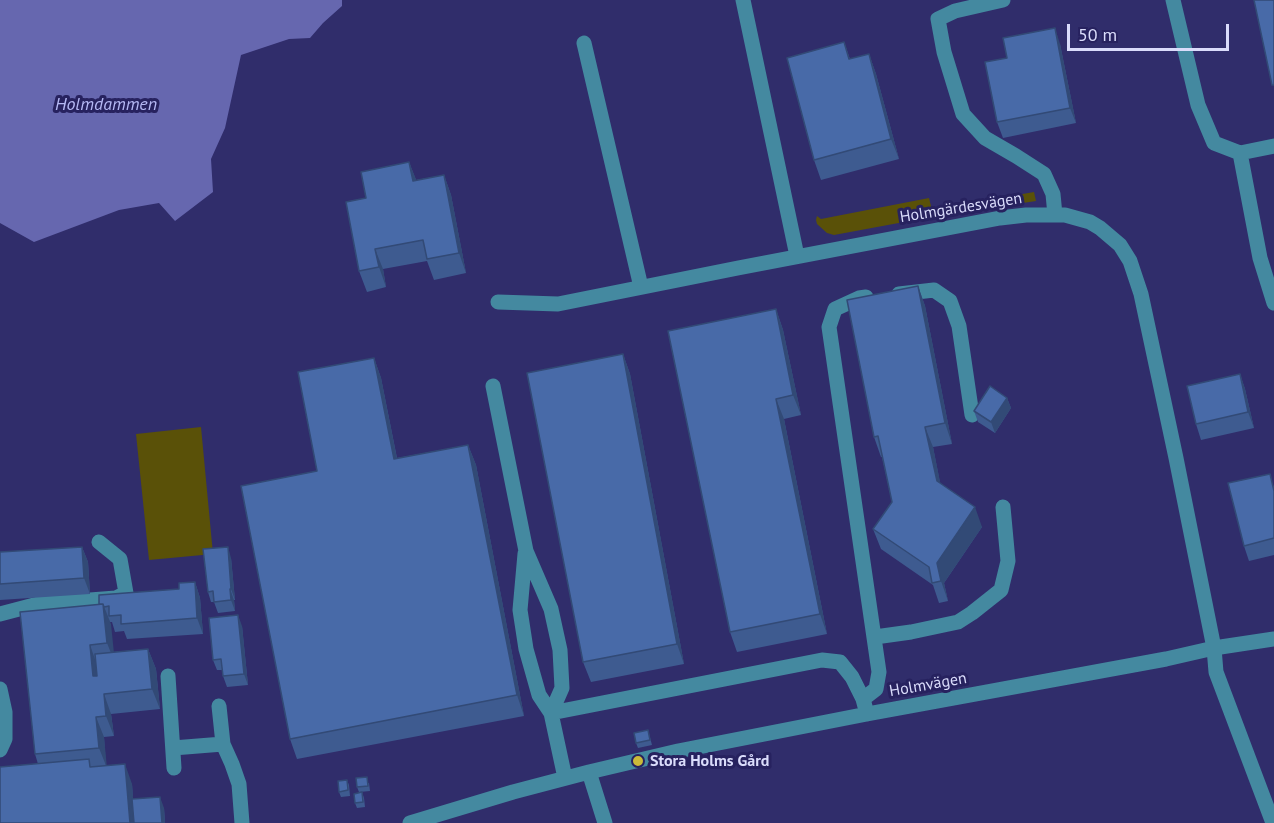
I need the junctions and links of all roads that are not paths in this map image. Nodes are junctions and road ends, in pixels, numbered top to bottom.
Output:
1 (743, 0) edge
2 (1003, 0) edge
3 (1173, 0) edge
4 (584, 43) dead end
5 (1274, 146) edge
6 (1240, 153) junction
7 (1055, 215) junction
8 (797, 256) junction
9 (640, 287) junction
10 (498, 302) dead end
11 (1274, 303) edge
12 (493, 386) dead end
13 (972, 415) edge
14 (1003, 507) dead end
15 (99, 542) dead end
16 (526, 552) junction
17 (0, 614) edge
18 (875, 637) junction
19 (1274, 639) edge
20 (1214, 648) junction
21 (168, 676) dead end
22 (0, 689) edge
23 (219, 706) dead end
24 (865, 706) junction
25 (551, 712) junction
26 (223, 744) junction
27 (173, 748) junction
28 (0, 750) edge
29 (174, 768) dead end
30 (589, 772) junction
31 (565, 778) junction
32 (242, 823) edge
33 (410, 823) edge
34 (604, 823) edge
35 (1273, 823) edge

1 - 8 street
2 - 7 street
3 - 6 street
4 - 9 street
5 - 6 street
6 - 11 street
7 - 8 street, Holmgärdesvägen
7 - 20 street, Holmgärdesvägen
8 - 9 street, Holmgärdesvägen
9 - 10 street, Holmgärdesvägen
12 - 16 street
13 - 18 street
14 - 18 street
15 - 17 street
16 - 25 street
16 - 25 street
18 - 24 street
19 - 20 street, Holmvägen
20 - 24 street, Holmvägen
20 - 35 street, Holmgärdesvägen
21 - 27 street
22 - 28 street
23 - 26 street
24 - 25 street
24 - 30 street, Holmvägen
25 - 31 street
26 - 27 street
26 - 32 street
27 - 29 street
30 - 31 street, Holmvägen
30 - 34 street
31 - 33 street, Holmvägen

